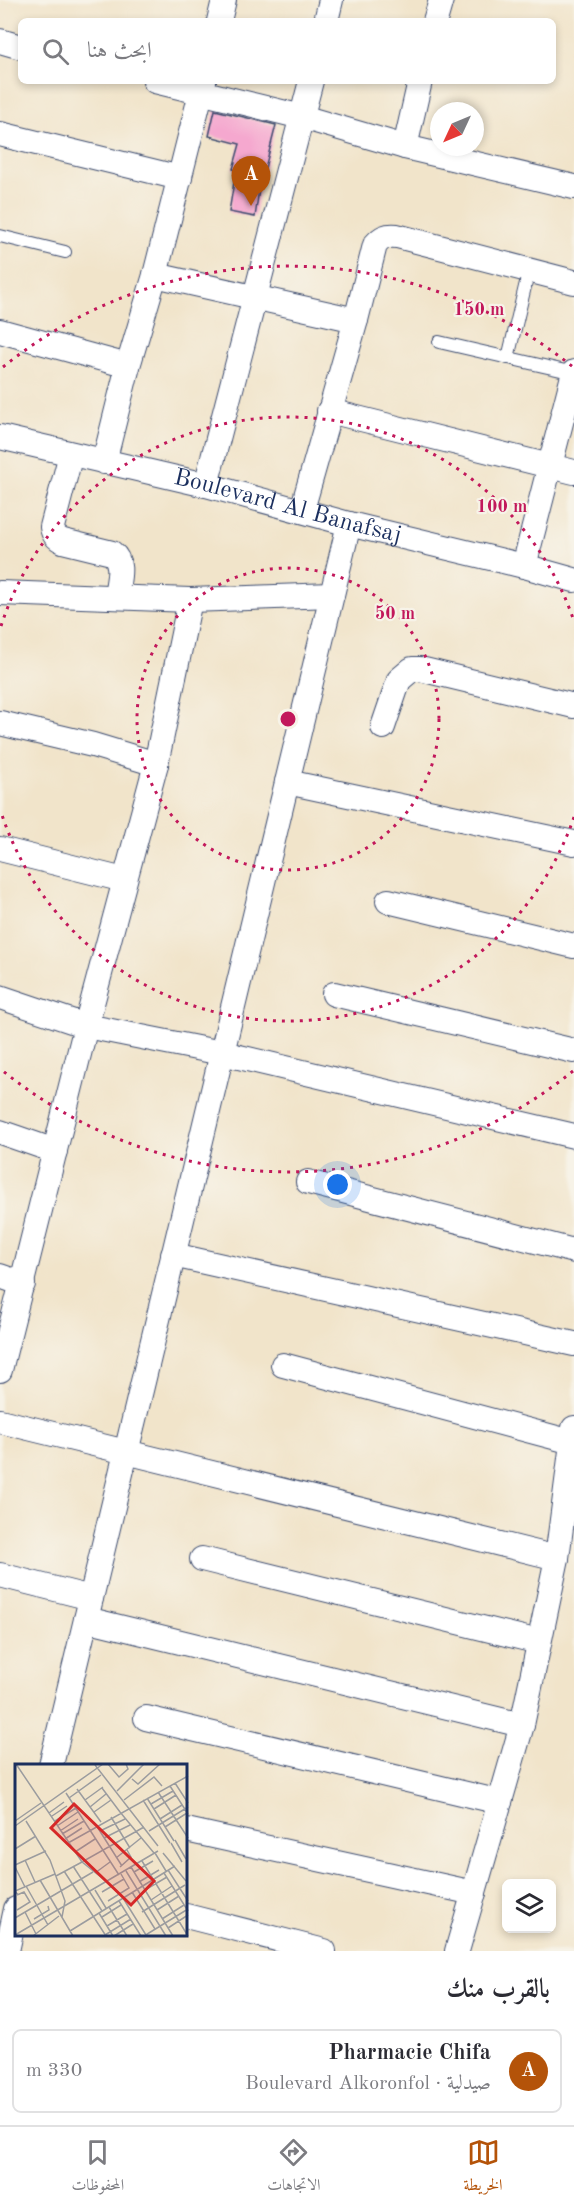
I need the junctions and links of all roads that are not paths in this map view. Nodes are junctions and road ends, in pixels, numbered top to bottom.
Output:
1 (332, 0) edge
2 (441, 0) edge
3 (327, 18) edge
4 (436, 18) edge
5 (0, 41) edge
6 (18, 45) edge
7 (178, 84) edge
8 (310, 84) edge
9 (419, 84) edge
10 (202, 87) edge
11 (302, 117) junction
12 (0, 134) edge
13 (405, 147) junction
14 (180, 178) junction
15 (574, 187) edge
16 (0, 236) edge
17 (65, 252) dead end
18 (529, 270) junction
19 (155, 275) junction
20 (574, 282) edge
21 (256, 297) junction
22 (356, 320) junction
23 (0, 331) edge
24 (439, 342) dead end
25 (508, 358) junction
26 (128, 366) junction
27 (574, 373) edge
28 (329, 411) junction
29 (0, 437) edge
30 (71, 454) junction
31 (104, 462) junction
32 (549, 465) junction
33 (574, 472) edge
34 (206, 485) junction
35 (302, 510) junction
36 (349, 524) junction
37 (524, 566) junction
38 (574, 580) edge
39 (0, 593) edge
40 (332, 595) junction
41 (116, 597) junction
42 (190, 600) junction
43 (574, 706) edge
44 (0, 723) edge
45 (383, 727) dead end
46 (156, 764) junction
47 (287, 782) junction
48 (574, 843) edge
49 (0, 849) edge
50 (124, 880) junction
51 (388, 901) dead end
52 (574, 946) edge
53 (334, 994) dead end
54 (0, 997) edge
55 (86, 1026) junction
56 (574, 1051) edge
57 (222, 1053) junction
58 (0, 1132) edge
59 (574, 1136) edge
60 (55, 1151) junction
61 (308, 1182) dead end
62 (574, 1251) edge
63 (173, 1255) junction
64 (0, 1276) edge
65 (22, 1284) junction
66 (574, 1344) edge
67 (283, 1365) dead end
68 (0, 1370) edge
69 (0, 1421) edge
70 (573, 1435) edge
71 (126, 1453) junction
72 (557, 1558) junction
73 (202, 1559) dead end
74 (0, 1575) edge
75 (89, 1609) junction
76 (539, 1642) junction
77 (146, 1718) dead end
78 (522, 1725) junction
79 (51, 1764) edge
80 (500, 1802) junction
81 (188, 1830) edge
82 (474, 1893) junction
83 (15, 1915) edge
84 (188, 1917) edge
85 (7, 1951) edge
86 (324, 1951) edge
87 (458, 1951) edge

1 - 3 street
2 - 4 street
5 - 6 street
7 - 10 street
8 - 11 street
9 - 13 street
10 - 11 street
10 - 14 street
11 - 13 street
11 - 21 street
12 - 14 street
13 - 15 street
14 - 19 street
16 - 17 lane
18 - 20 street
18 - 22 street
18 - 25 lane
19 - 21 street
19 - 26 street
21 - 22 street
21 - 34 street
22 - 28 street
23 - 26 street
24 - 25 lane
25 - 27 lane
26 - 31 street
27 - 32 street
28 - 32 street
28 - 35 street
29 - 30 street, Boulevard Al Banafsaj
30 - 31 street, Boulevard Al Banafsaj
30 - 41 street
31 - 34 street, Boulevard Al Banafsaj
32 - 33 street
32 - 37 street
34 - 35 street, Boulevard Al Banafsaj
35 - 36 street, Boulevard Al Banafsaj
36 - 37 street, Boulevard Al Banafsaj
36 - 40 street
37 - 38 street, Boulevard Al Banafsaj
39 - 41 street
40 - 42 street
40 - 47 street
41 - 42 street
42 - 46 street
43 - 45 street
44 - 46 street
46 - 50 street
47 - 48 street
47 - 57 street
49 - 50 street
50 - 55 street
51 - 52 street
53 - 56 street
54 - 55 street
55 - 57 street
55 - 60 street
57 - 59 street
57 - 63 street
58 - 60 street
60 - 65 street
61 - 62 street
63 - 66 street
63 - 71 street
64 - 65 street
65 - 68 street
67 - 70 street
69 - 71 street
70 - 72 street
71 - 72 street
71 - 75 street
72 - 76 street
73 - 76 street
74 - 75 street
75 - 78 street
75 - 79 street
76 - 78 street
77 - 80 street
78 - 80 street
80 - 82 street
81 - 82 street
82 - 87 street
83 - 85 street
84 - 86 street

